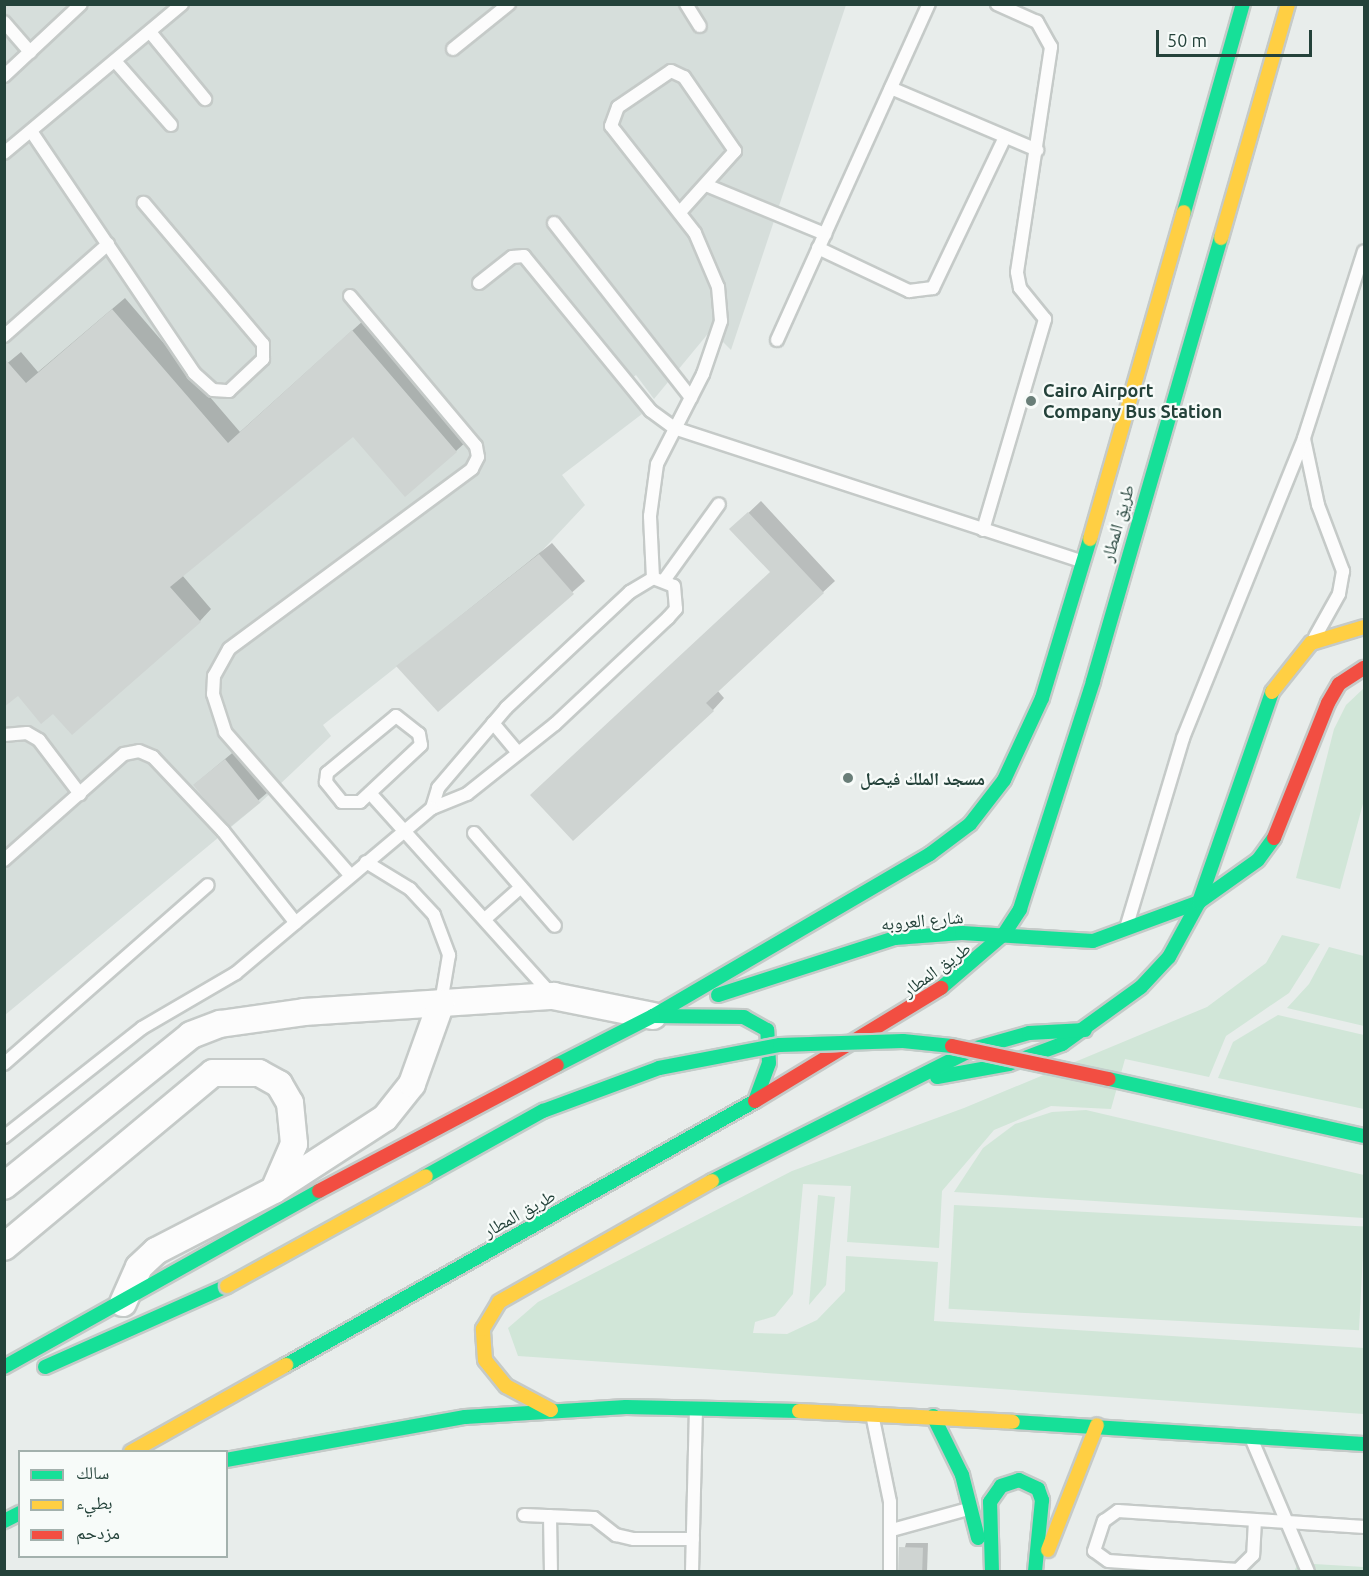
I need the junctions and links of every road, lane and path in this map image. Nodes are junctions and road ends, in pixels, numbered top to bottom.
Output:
1 (81, 4) edge
2 (182, 4) edge
3 (509, 4) edge
4 (686, 4) edge
5 (929, 4) edge
6 (997, 4) edge
7 (1243, 4) edge
8 (1288, 4) edge
9 (4, 22) edge
10 (700, 26) dead end
11 (150, 32) junction
12 (453, 49) dead end
13 (30, 52) junction
14 (115, 61) junction
15 (4, 76) edge
16 (891, 88) junction
17 (205, 99) dead end
18 (171, 126) dead end
19 (31, 131) junction
20 (1005, 137) junction
21 (1037, 150) junction
22 (4, 153) edge
23 (706, 185) junction
24 (144, 203) dead end
25 (680, 212) junction
26 (554, 223) dead end
27 (825, 234) junction
28 (108, 244) junction
29 (818, 248) junction
30 (1363, 259) edge
31 (479, 283) dead end
32 (350, 296) dead end
33 (4, 336) edge
34 (777, 340) dead end
35 (691, 398) junction
36 (674, 428) junction
37 (1304, 438) junction
38 (719, 504) dead end
39 (983, 530) junction
40 (1094, 530) junction
41 (1121, 539) junction
42 (1084, 563) junction
43 (659, 578) junction
44 (1365, 627) edge
45 (1311, 643) junction
46 (1060, 644) junction
47 (1100, 655) junction
48 (1365, 668) edge
49 (493, 723) junction
50 (4, 735) edge
51 (518, 753) junction
52 (370, 793) junction
53 (80, 794) junction
54 (432, 808) junction
55 (404, 829) junction
56 (474, 833) dead end
57 (4, 860) edge
58 (366, 862) junction
59 (350, 875) junction
60 (208, 885) dead end
61 (521, 887) junction
62 (1199, 902) junction
63 (485, 920) junction
64 (296, 923) junction
65 (555, 926) dead end
66 (1124, 932) junction
67 (1004, 934) junction
68 (553, 996) junction
69 (441, 1003) junction
70 (654, 1016) junction
71 (1085, 1030) junction
72 (4, 1064) edge
73 (923, 1078) junction
74 (755, 1101) junction
75 (1365, 1136) edge
76 (4, 1137) edge
77 (4, 1186) edge
78 (274, 1190) junction
79 (4, 1247) edge
80 (123, 1303) junction
81 (4, 1367) edge
82 (28, 1375) dead end
83 (696, 1406) junction
84 (551, 1410) junction
85 (871, 1413) junction
86 (933, 1416) junction
87 (1097, 1425) junction
88 (1250, 1436) junction
89 (1365, 1444) edge
90 (134, 1450) edge
91 (228, 1460) edge
92 (972, 1508) junction
93 (18, 1514) edge
94 (524, 1515) dead end
95 (550, 1516) junction
96 (1255, 1520) junction
97 (4, 1521) edge
98 (1288, 1522) junction
99 (1365, 1527) edge
100 (892, 1530) junction
101 (693, 1539) junction
102 (551, 1572) edge
103 (692, 1572) edge
104 (890, 1572) edge
105 (979, 1572) edge
106 (992, 1572) edge
107 (1035, 1572) edge
108 (1040, 1572) edge
109 (1308, 1572) edge

1 - 13 lane
2 - 11 lane
3 - 12 lane
4 - 10 lane
5 - 16 lane
6 - 21 lane
7 - 40 main road, طريق المطار
8 - 41 main road, طريق المطار
9 - 13 lane
11 - 14 lane
11 - 17 lane
13 - 15 lane
14 - 18 lane
14 - 19 lane
16 - 20 lane
16 - 27 lane
19 - 22 lane
19 - 28 lane
20 - 21 lane
20 - 29 lane
21 - 39 lane
23 - 25 lane
23 - 25 lane
23 - 27 lane
24 - 28 lane
25 - 35 lane
26 - 35 lane
27 - 29 lane
28 - 33 lane
29 - 34 lane
30 - 37 lane
31 - 36 lane
32 - 59 lane
35 - 36 lane
36 - 39 lane
36 - 43 lane
37 - 45 lane
37 - 66 lane
38 - 43 lane
39 - 42 lane
40 - 41 main road
40 - 42 main road, طريق المطار
41 - 47 main road, طريق المطار
42 - 46 main road, طريق المطار
43 - 49 lane
43 - 51 lane
44 - 45 main road
45 - 62 main road
46 - 47 main road
46 - 70 main road, طريق المطار
47 - 67 main road, طريق المطار
48 - 62 main road, شارع العروبه
49 - 51 lane
49 - 54 lane
50 - 53 lane
51 - 54 lane
52 - 52 lane
52 - 55 lane
53 - 57 lane
53 - 64 lane
54 - 55 lane
55 - 58 lane
55 - 63 lane
56 - 61 lane
58 - 59 lane
58 - 69 lane
59 - 64 lane
60 - 72 lane
61 - 63 lane
61 - 65 lane
62 - 66 main road, شارع العروبه
62 - 71 main road
63 - 68 lane
64 - 76 lane
66 - 67 main road, شارع العروبه
67 - 70 main road, شارع العروبه
67 - 74 main road, طريق المطار
68 - 69 street
68 - 70 street
69 - 77 street
69 - 78 street
70 - 74 main road
70 - 80 main road, طريق المطار
71 - 73 main road
71 - 73 main road
73 - 84 main road
74 - 90 main road, طريق المطار
75 - 82 main road, bridge
78 - 79 street
78 - 80 street
80 - 81 main road, طريق المطار
83 - 84 main road
83 - 85 main road
83 - 101 lane
84 - 91 main road
85 - 86 main road
85 - 100 lane
86 - 87 main road
86 - 92 main road
87 - 88 main road
87 - 108 main road
88 - 89 main road
88 - 98 lane
92 - 100 lane
92 - 105 main road
93 - 97 main road
94 - 95 lane
95 - 101 lane
95 - 102 lane
96 - 96 lane
96 - 98 lane
98 - 99 lane
98 - 109 lane
100 - 104 lane
101 - 103 lane
106 - 107 main road

